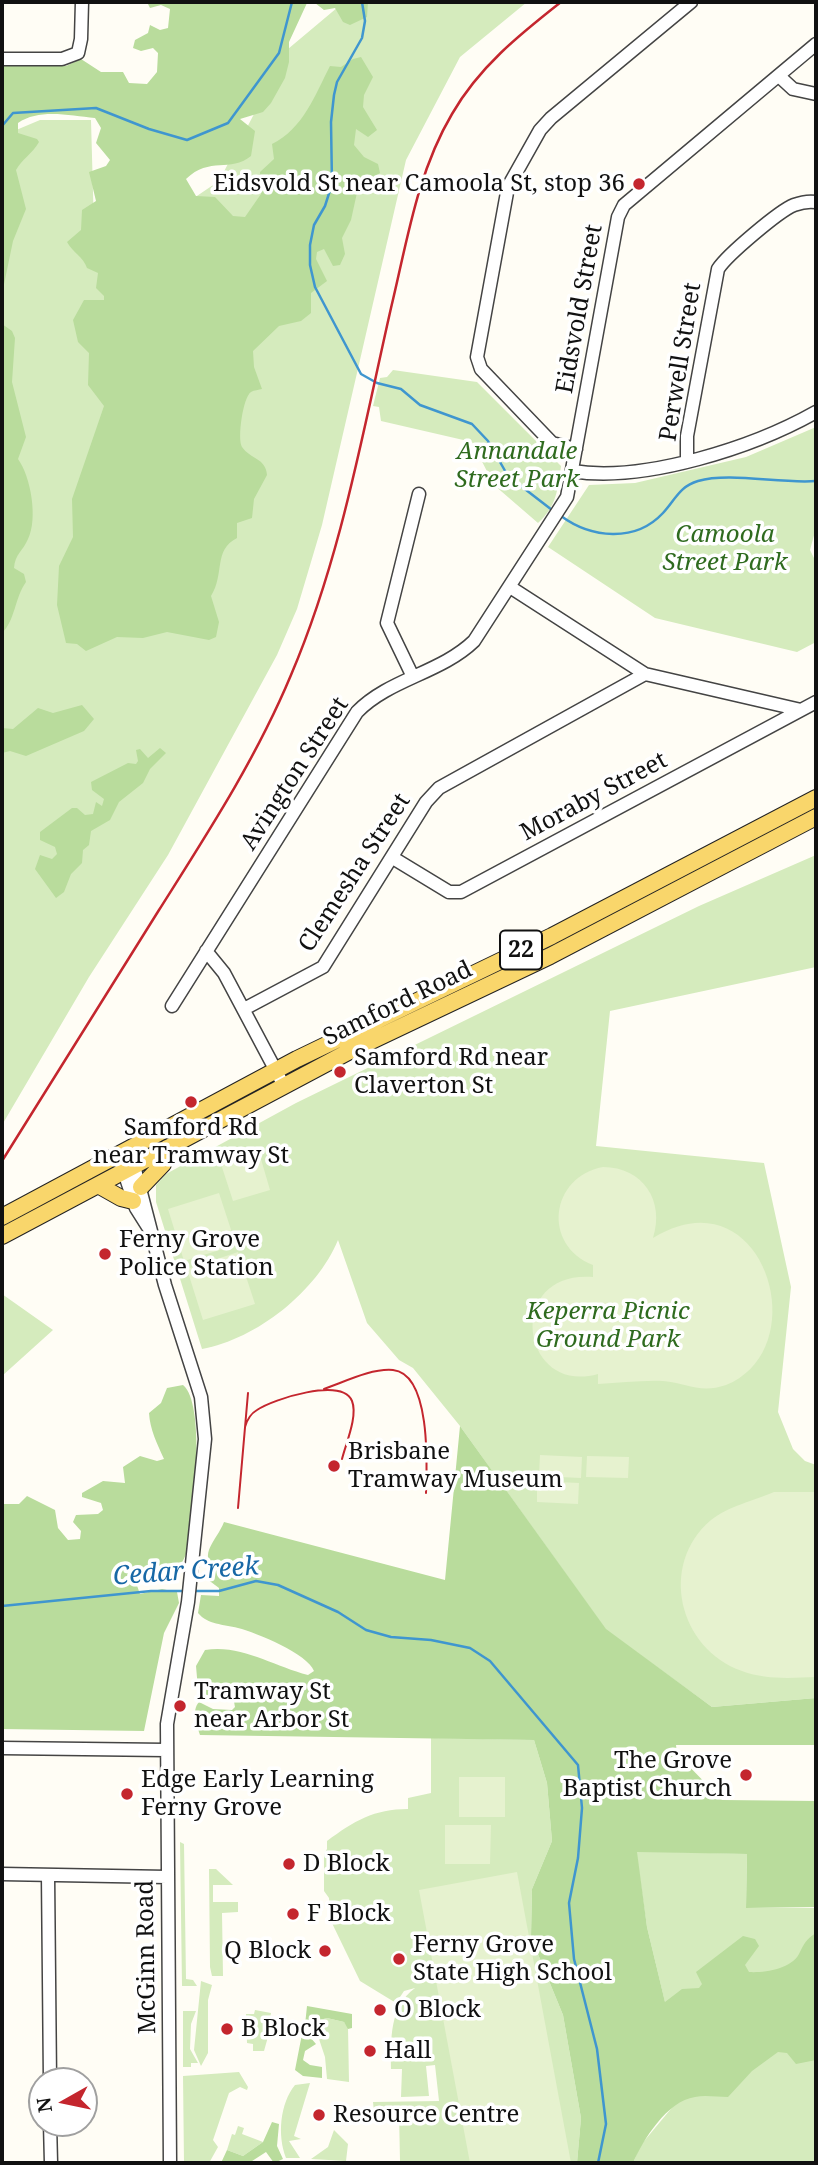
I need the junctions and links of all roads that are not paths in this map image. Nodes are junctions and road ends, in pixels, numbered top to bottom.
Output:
1 (82, 2) edge
2 (691, 2) edge
3 (816, 44) edge
4 (2, 59) edge
5 (780, 76) junction
6 (816, 94) edge
7 (816, 202) edge
8 (816, 412) edge
9 (576, 449) junction
10 (687, 460) junction
11 (572, 471) junction
12 (419, 494) dead end
13 (564, 502) joint
14 (510, 587) junction
15 (645, 674) junction
16 (413, 677) junction
17 (816, 702) edge
18 (802, 710) junction
19 (816, 798) edge
20 (816, 817) edge
21 (393, 858) junction
22 (206, 951) junction
23 (172, 1006) dead end
24 (244, 1009) junction
25 (276, 1070) junction
26 (284, 1086) junction
27 (167, 1148) junction
28 (124, 1152) junction
29 (129, 1168) junction
30 (98, 1185) junction
31 (137, 1194) junction
32 (2, 1217) edge
33 (2, 1236) edge
34 (2, 1748) edge
35 (166, 1750) junction
36 (2, 1874) edge
37 (48, 1875) junction
38 (167, 1877) junction
39 (50, 2067) edge
40 (50, 2137) edge
41 (51, 2163) edge
42 (170, 2163) edge

1 - 4 street
2 - 9 street
3 - 5 street, Eidsvold Street
5 - 6 street
5 - 9 street, Eidsvold Street
7 - 10 street, Perwell Street
8 - 10 street
9 - 11 street, Eidsvold Street
10 - 11 street
11 - 13 street, Eidsvold Street
12 - 16 street
13 - 14 street, Avington Street
14 - 15 street
14 - 16 street, Avington Street
15 - 18 street
15 - 21 street, Clemesha Street
16 - 22 street, Avington Street
17 - 18 street, Moraby Street
18 - 21 street, Moraby Street
19 - 25 main road, Samford Road / 22
20 - 26 main road, Samford Road / 22
21 - 24 street, Clemesha Street
22 - 23 street, Avington Street
22 - 24 street
24 - 25 street
25 - 26 street
25 - 28 main road, Samford Road / 22
26 - 27 main road, Samford Road / 22
27 - 29 main road, Samford Road / 22
27 - 31 main road
28 - 29 street, McGinn Road
28 - 32 main road, Samford Road / 22
29 - 30 main road, Samford Road / 22
29 - 31 street, McGinn Road
30 - 31 main road
30 - 33 main road, Samford Road / 22
31 - 35 street, McGinn Road
34 - 35 street
35 - 38 street, McGinn Road
36 - 37 street
37 - 38 street
37 - 39 street
38 - 42 street, McGinn Road
40 - 41 street

